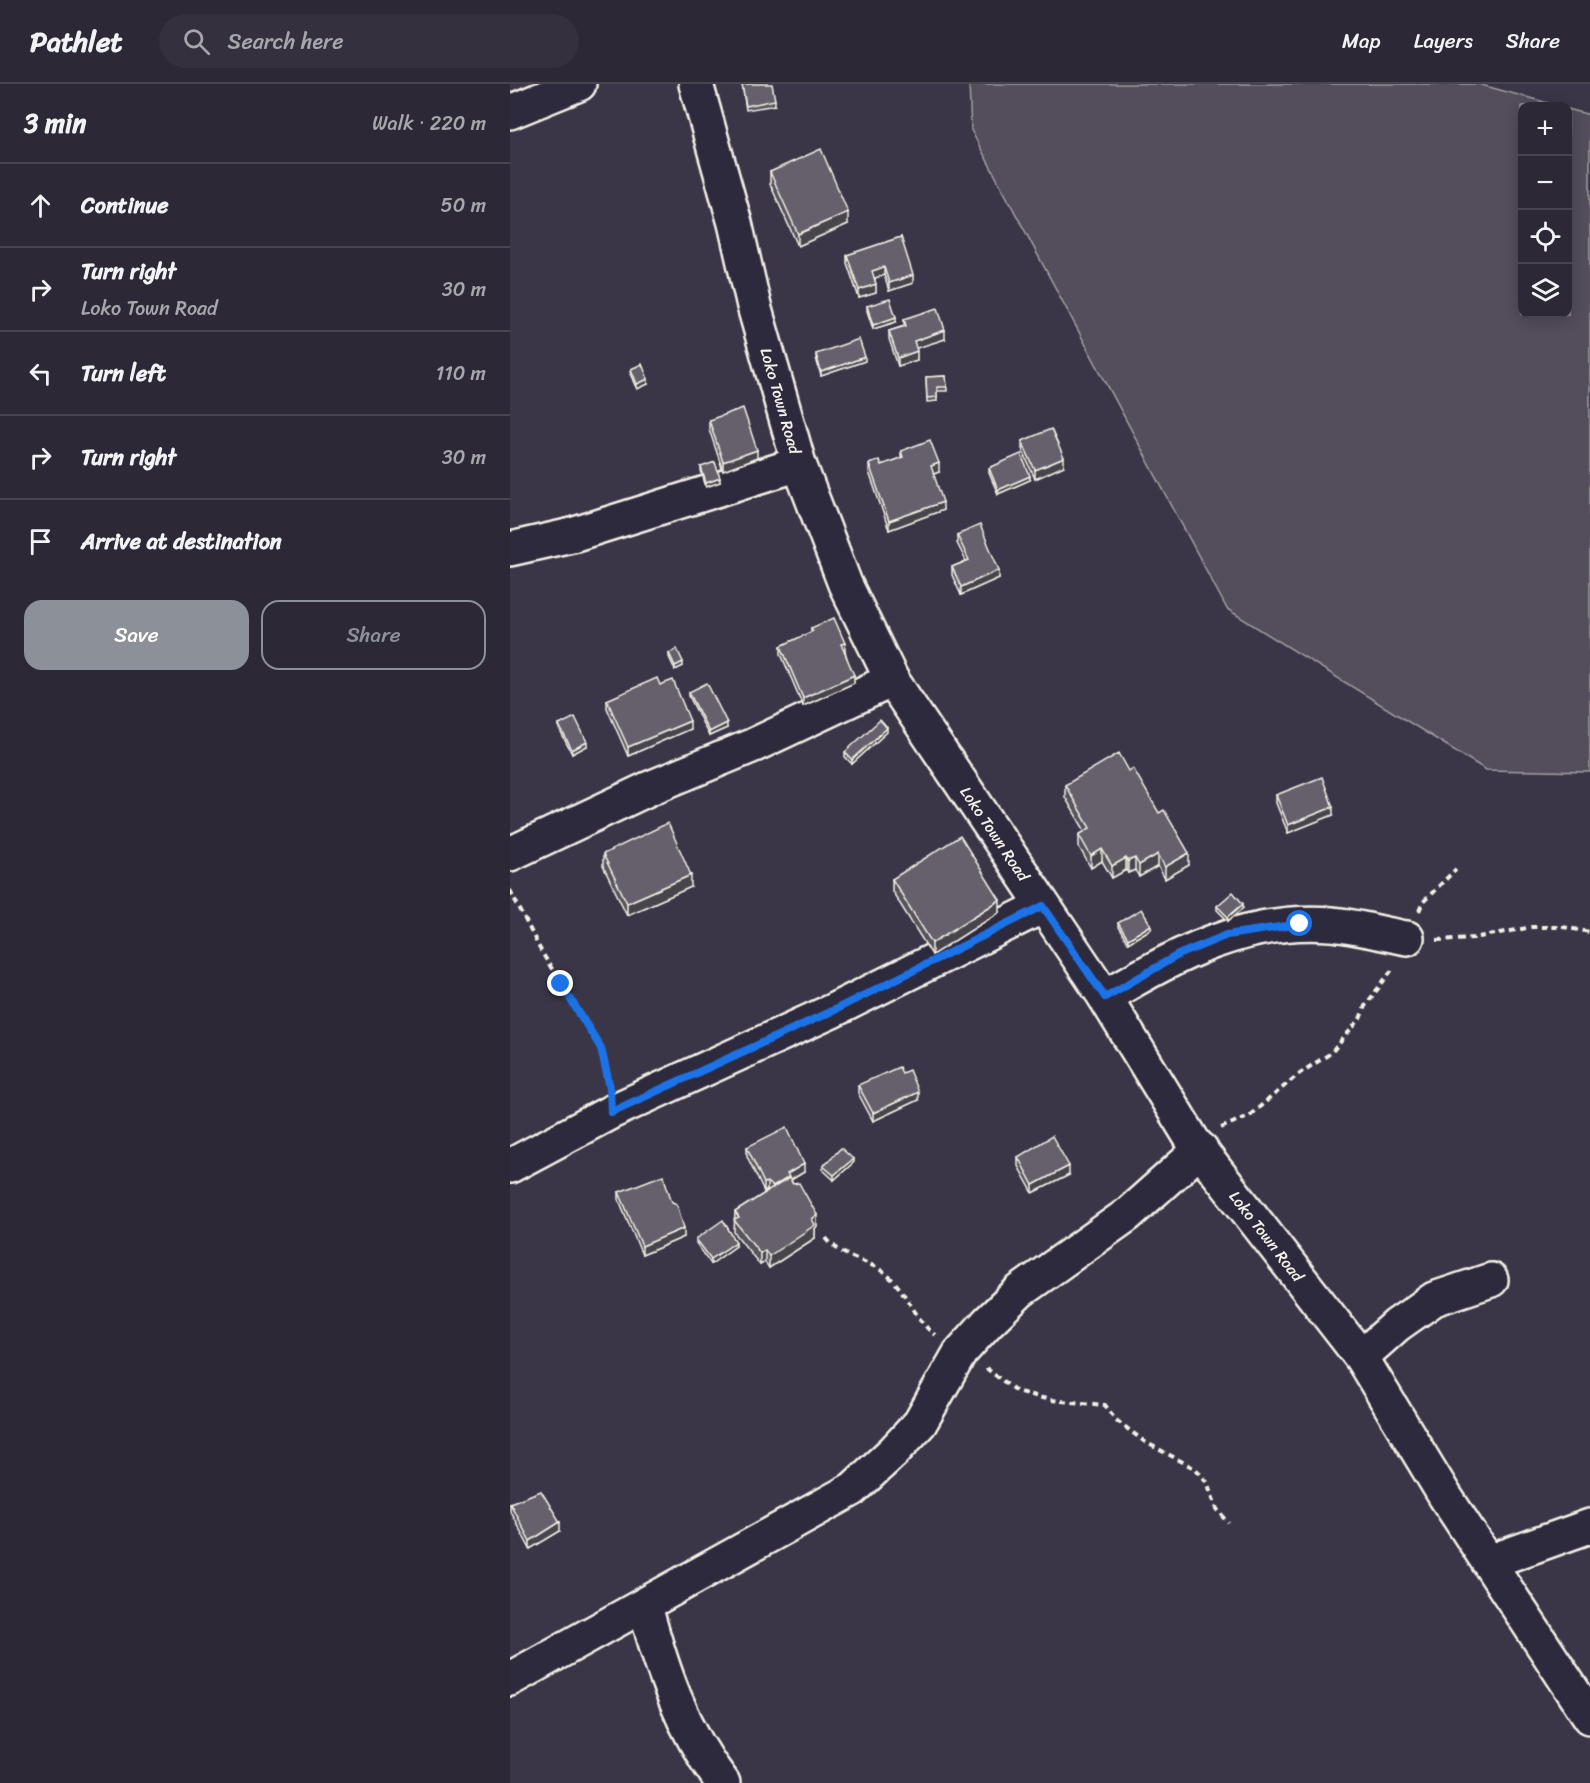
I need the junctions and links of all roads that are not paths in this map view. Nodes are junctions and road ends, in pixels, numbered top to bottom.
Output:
1 (579, 84) edge
2 (696, 84) edge
3 (510, 112) edge
4 (800, 464) junction
5 (510, 549) edge
6 (892, 680) junction
7 (510, 854) edge
8 (1043, 906) junction
9 (1407, 938) road end
10 (1105, 997) junction
11 (1197, 1145) junction
12 (510, 1166) edge
13 (1491, 1280) dead end
14 (1361, 1357) junction
15 (1590, 1526) edge
16 (1489, 1562) junction
17 (645, 1606) junction
18 (510, 1679) edge
19 (1590, 1717) edge
20 (723, 1783) edge

1 - 3 street
2 - 4 street, Loko Town Road
4 - 5 street
4 - 6 street, Loko Town Road
6 - 7 street
6 - 8 street, Loko Town Road
8 - 10 street, Loko Town Road
8 - 12 street
9 - 10 street
10 - 11 street, Loko Town Road
11 - 14 street, Loko Town Road
11 - 17 street
13 - 14 street
14 - 16 street, Loko Town Road
15 - 16 street
16 - 19 street, Loko Town Road
17 - 18 street
17 - 20 street

